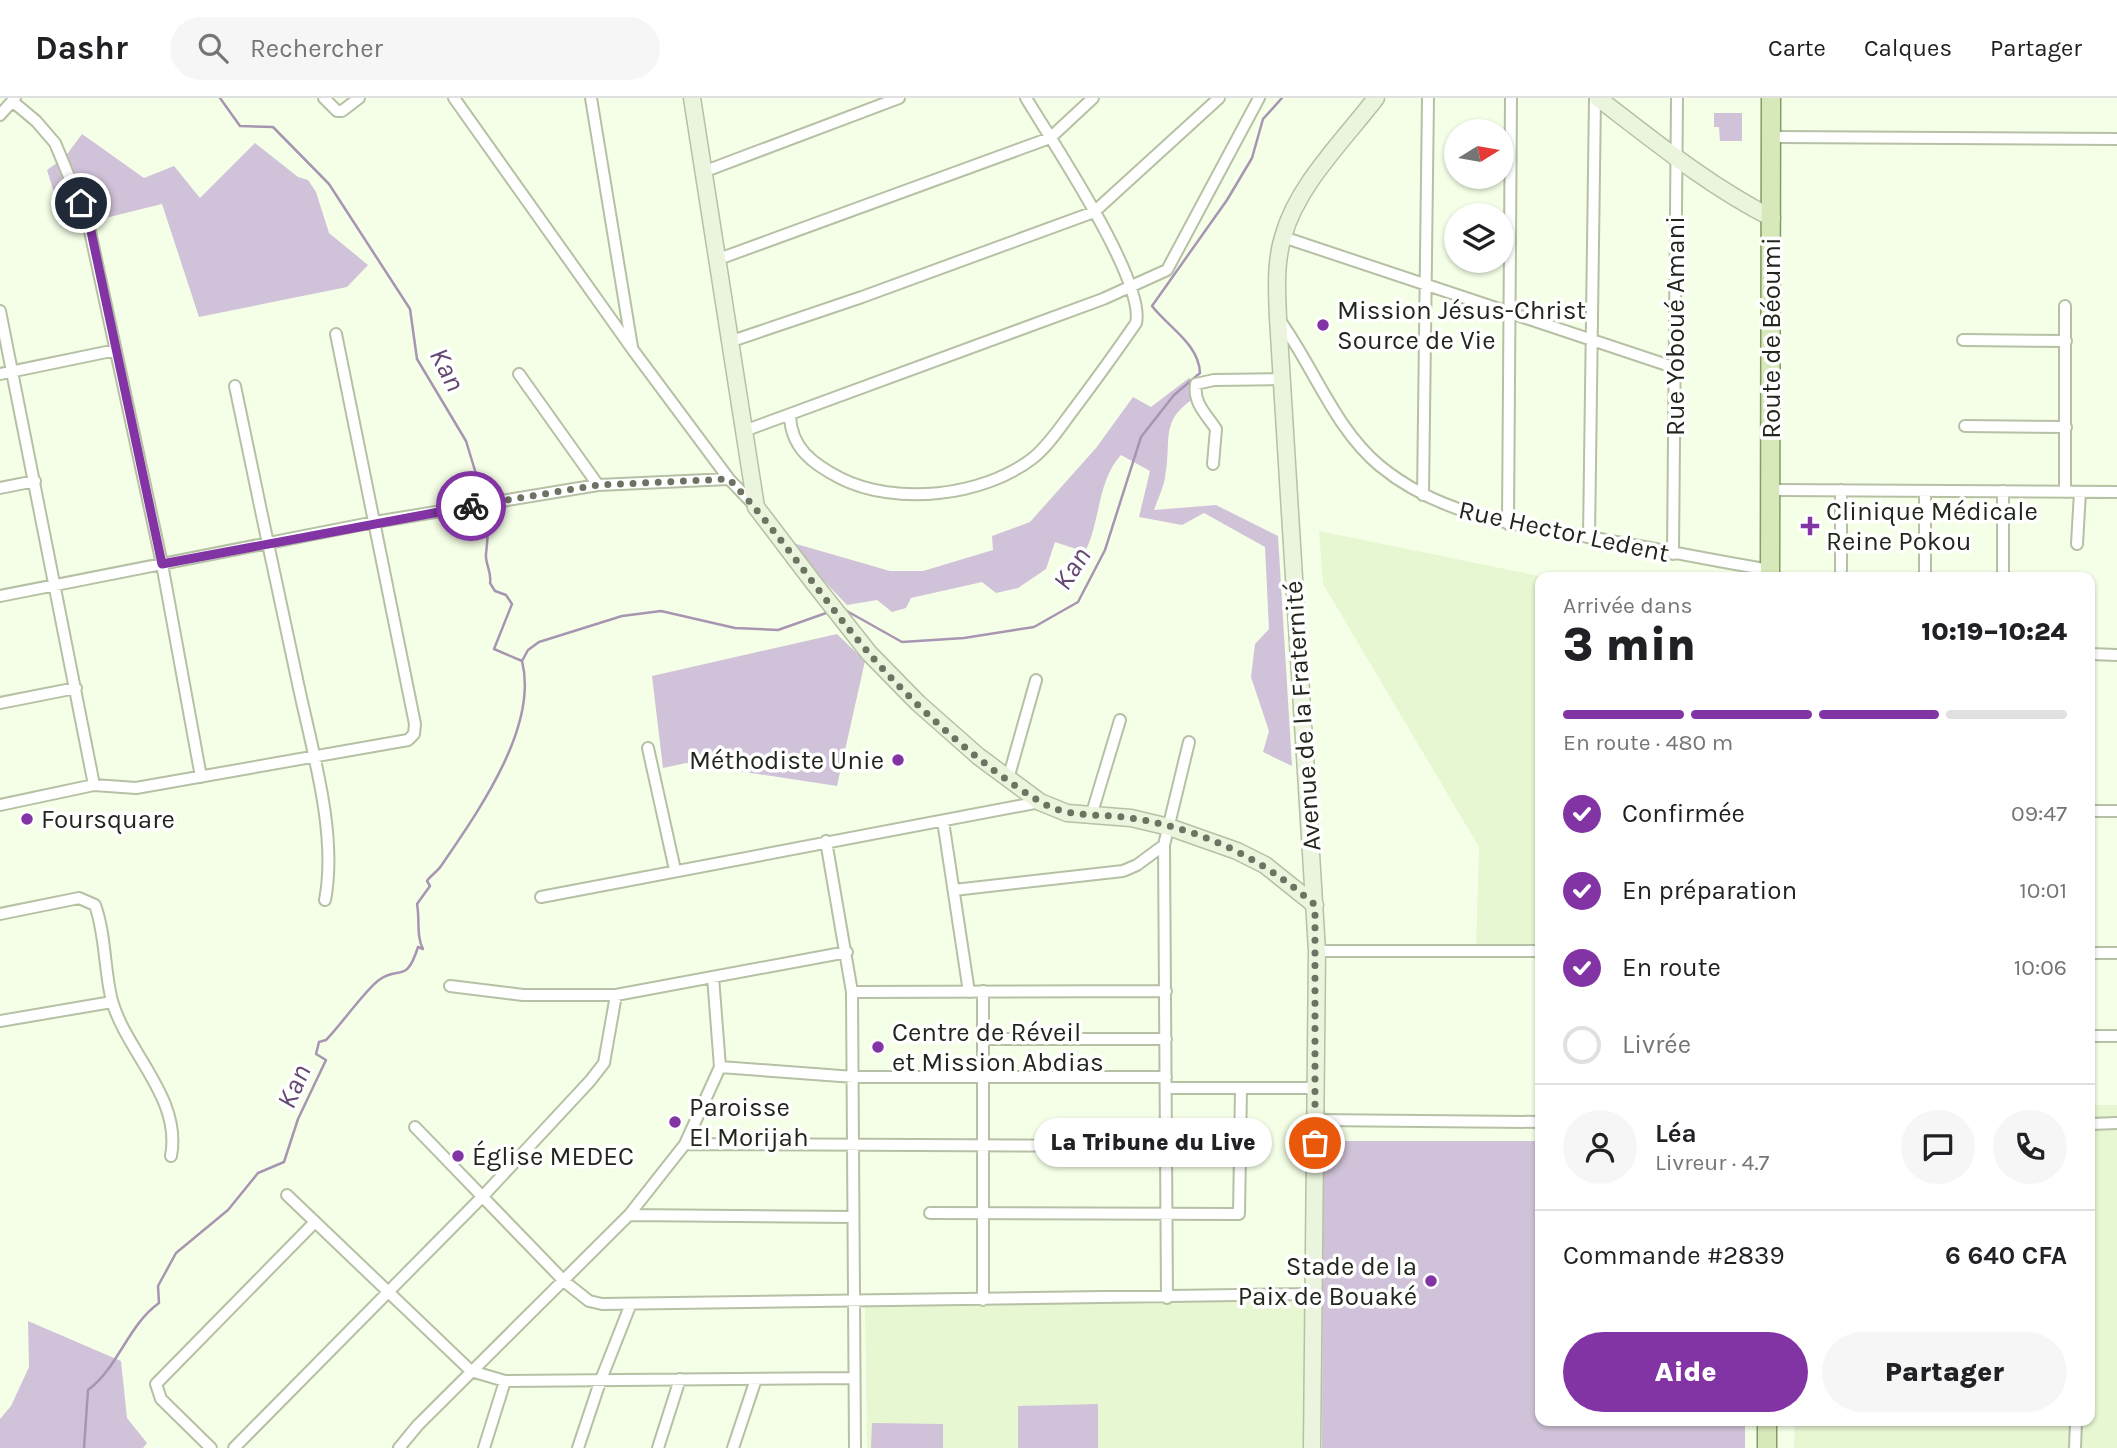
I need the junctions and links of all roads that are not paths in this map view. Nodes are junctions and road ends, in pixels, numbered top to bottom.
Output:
1 (324, 98) edge
2 (359, 98) edge
3 (454, 98) edge
4 (591, 98) edge
5 (692, 98) edge
6 (899, 98) edge
7 (1026, 98) edge
8 (1093, 98) edge
9 (1219, 98) edge
10 (1259, 98) edge
11 (1376, 98) edge
12 (1428, 98) edge
13 (1511, 98) edge
14 (1596, 98) edge
15 (1677, 98) edge
16 (1771, 98) edge
17 (13, 100) edge
18 (0, 115) edge
19 (1770, 137) junction
20 (1050, 138) junction
21 (2117, 139) edge
22 (1676, 158) junction
23 (703, 172) junction
24 (1094, 212) junction
25 (1772, 218) junction
26 (1283, 236) junction
27 (716, 260) junction
28 (1132, 285) junction
29 (1427, 285) junction
30 (2065, 306) dead end
31 (0, 311) edge
32 (1509, 313) junction
33 (1278, 318) junction
34 (337, 334) dead end
35 (1963, 340) dead end
36 (1591, 341) junction
37 (2066, 341) junction
38 (729, 342) junction
39 (116, 350) junction
40 (633, 350) junction
41 (1676, 368) junction
42 (13, 371) junction
43 (0, 374) edge
44 (519, 374) dead end
45 (1282, 379) junction
46 (235, 386) dead end
47 (790, 416) junction
48 (1965, 426) dead end
49 (2066, 427) junction
50 (744, 431) junction
51 (1213, 464) dead end
52 (729, 479) junction
53 (35, 481) junction
54 (598, 485) junction
55 (0, 488) edge
56 (1770, 490) junction
57 (1841, 490) junction
58 (2003, 491) junction
59 (1925, 492) junction
60 (2065, 492) junction
61 (2080, 492) junction
62 (2117, 492) edge
63 (1423, 495) junction
64 (756, 507) junction
65 (376, 522) junction
66 (1508, 524) junction
67 (1589, 537) junction
68 (268, 543) junction
69 (2077, 544) dead end
70 (1673, 554) junction
71 (162, 564) junction
72 (1841, 570) dead end
73 (1925, 571) dead end
74 (2003, 571) dead end
75 (1760, 572) edge
76 (1770, 572) edge
77 (56, 585) junction
78 (0, 596) edge
79 (2095, 654) edge
80 (2117, 654) edge
81 (1035, 680) dead end
82 (76, 688) junction
83 (0, 703) edge
84 (1120, 720) dead end
85 (1189, 743) dead end
86 (648, 748) dead end
87 (314, 758) junction
88 (201, 776) junction
89 (1008, 779) junction
90 (94, 785) junction
91 (1040, 802) junction
92 (0, 804) edge
93 (2095, 810) edge
94 (2117, 811) edge
95 (1091, 816) junction
96 (943, 821) junction
97 (1170, 827) junction
98 (826, 841) junction
99 (1164, 845) junction
100 (675, 870) junction
101 (954, 890) junction
102 (541, 897) dead end
103 (326, 900) dead end
104 (1315, 905) junction
105 (0, 914) edge
106 (1317, 951) junction
107 (1535, 951) edge
108 (847, 952) junction
109 (2095, 953) edge
110 (2117, 953) edge
111 (713, 976) junction
112 (450, 986) dead end
113 (983, 991) junction
114 (1166, 991) junction
115 (852, 992) junction
116 (969, 992) junction
117 (616, 995) junction
118 (113, 1002) junction
119 (0, 1021) edge
120 (2095, 1036) edge
121 (2117, 1036) edge
122 (983, 1039) junction
123 (1166, 1039) junction
124 (720, 1067) junction
125 (854, 1077) junction
126 (984, 1077) junction
127 (1166, 1082) junction
128 (1241, 1088) junction
129 (1315, 1088) junction
130 (1315, 1120) junction
131 (1535, 1122) edge
132 (2117, 1123) edge
133 (2095, 1124) edge
134 (415, 1127) dead end
135 (685, 1144) junction
136 (1166, 1146) junction
137 (853, 1147) junction
138 (984, 1147) junction
139 (172, 1156) dead end
140 (287, 1195) dead end
141 (484, 1195) junction
142 (982, 1212) junction
143 (930, 1213) dead end
144 (1166, 1213) junction
145 (629, 1215) junction
146 (853, 1217) junction
147 (315, 1222) junction
148 (565, 1282) junction
149 (387, 1293) junction
150 (1314, 1294) junction
151 (1167, 1297) junction
152 (983, 1300) junction
153 (854, 1303) junction
154 (630, 1306) junction
155 (471, 1371) junction
156 (756, 1378) junction
157 (853, 1378) junction
158 (680, 1379) junction
159 (505, 1381) junction
160 (600, 1382) junction
161 (1767, 1426) edge
162 (2076, 1426) edge
163 (211, 1448) edge
164 (234, 1448) edge
165 (399, 1448) edge
166 (484, 1448) edge
167 (578, 1448) edge
168 (658, 1448) edge
169 (733, 1448) edge
170 (855, 1448) edge
171 (1312, 1448) edge
172 (1767, 1448) edge
173 (2076, 1448) edge

1 - 2 street
3 - 40 street
4 - 40 street
5 - 23 street
6 - 23 street
7 - 20 street
8 - 20 street
9 - 24 street
10 - 28 street
11 - 26 street, Avenue de la Fraternité
12 - 29 street
13 - 32 street
14 - 22 street
14 - 36 street
15 - 22 street, Rue Yoboué Amani
16 - 19 main road, Route de Béoumi
17 - 18 street
17 - 39 street
19 - 21 street
19 - 25 main road, Route de Béoumi
20 - 24 street
20 - 27 street
22 - 25 street
22 - 41 street, Rue Yoboué Amani
23 - 27 street
24 - 28 street
24 - 38 street
25 - 56 main road, Route de Béoumi
26 - 29 street
26 - 33 street, Avenue de la Fraternité
27 - 38 street
28 - 47 street
28 - 47 street
29 - 32 street
29 - 63 street
30 - 37 street
31 - 42 street
32 - 36 street
32 - 66 street
33 - 45 street, Avenue de la Fraternité
33 - 63 street, Rue Hector Ledent
34 - 65 street
35 - 37 street
36 - 41 street
36 - 67 street
37 - 49 street
38 - 50 street
39 - 42 street
39 - 71 street
40 - 52 street
41 - 70 street, Rue Yoboué Amani
42 - 43 street
42 - 53 street
44 - 54 street
45 - 51 street
45 - 104 street, Avenue de la Fraternité
46 - 68 street
47 - 50 street
48 - 49 street
49 - 60 street
50 - 64 street
52 - 54 street
52 - 64 street
53 - 55 street
53 - 77 street
54 - 65 street
56 - 57 street
56 - 76 main road, Route de Béoumi
57 - 59 street
57 - 72 street
58 - 59 street
58 - 60 street
58 - 74 street
59 - 73 street
60 - 61 street
61 - 62 street
61 - 69 street
63 - 66 street, Rue Hector Ledent
64 - 89 street
65 - 68 street
65 - 87 street
66 - 67 street, Rue Hector Ledent
67 - 70 street, Rue Hector Ledent
68 - 71 street
68 - 87 street
70 - 75 street, Rue Hector Ledent
71 - 77 street
71 - 88 street
77 - 78 street
77 - 82 street
79 - 80 street
81 - 89 street
82 - 83 street
82 - 90 street
84 - 95 street
85 - 97 street
86 - 100 street
87 - 88 street
87 - 103 street
88 - 90 street
89 - 91 street
90 - 92 street
91 - 95 street
91 - 96 street
93 - 94 street
95 - 97 street
96 - 98 street
96 - 101 street
97 - 99 street
97 - 104 street
98 - 100 street
98 - 108 street
99 - 101 street
99 - 114 street
100 - 102 street
101 - 116 street
104 - 106 street, Avenue de la Fraternité
105 - 118 street
106 - 107 street
106 - 129 street, Avenue de la Fraternité
108 - 111 street
108 - 115 street
109 - 110 street
111 - 117 street
111 - 124 street
112 - 117 street
113 - 114 street
113 - 116 street
113 - 122 street
114 - 123 street
115 - 116 street
115 - 125 street
117 - 141 street
118 - 119 street
118 - 139 street
120 - 121 street
122 - 123 street
122 - 126 street
123 - 127 street
124 - 125 street
124 - 135 street
125 - 126 street
125 - 137 street
126 - 127 street
126 - 138 street
127 - 128 street
127 - 136 street
128 - 129 street
128 - 144 street
129 - 130 street, Avenue de la Fraternité
130 - 131 street
130 - 150 street, Avenue de la Fraternité
132 - 133 street
134 - 141 street
135 - 137 street
135 - 145 street
136 - 138 street
136 - 144 street
137 - 138 street
137 - 146 street
138 - 142 street
140 - 147 street
141 - 148 street
141 - 149 street
142 - 143 street
142 - 144 street
142 - 152 street
144 - 151 street
145 - 146 street
145 - 148 street
146 - 153 street
147 - 149 street
147 - 163 street
148 - 154 street
148 - 155 street
149 - 155 street
149 - 164 street
150 - 151 street
150 - 171 street, Avenue de la Fraternité
151 - 152 street
152 - 153 street
153 - 154 street
153 - 157 street
154 - 160 street
155 - 159 street
155 - 165 street
156 - 157 street
156 - 158 street
156 - 169 street
157 - 170 street
158 - 160 street
158 - 168 street
159 - 160 street
159 - 166 street
160 - 167 street
161 - 172 main road
162 - 173 street

